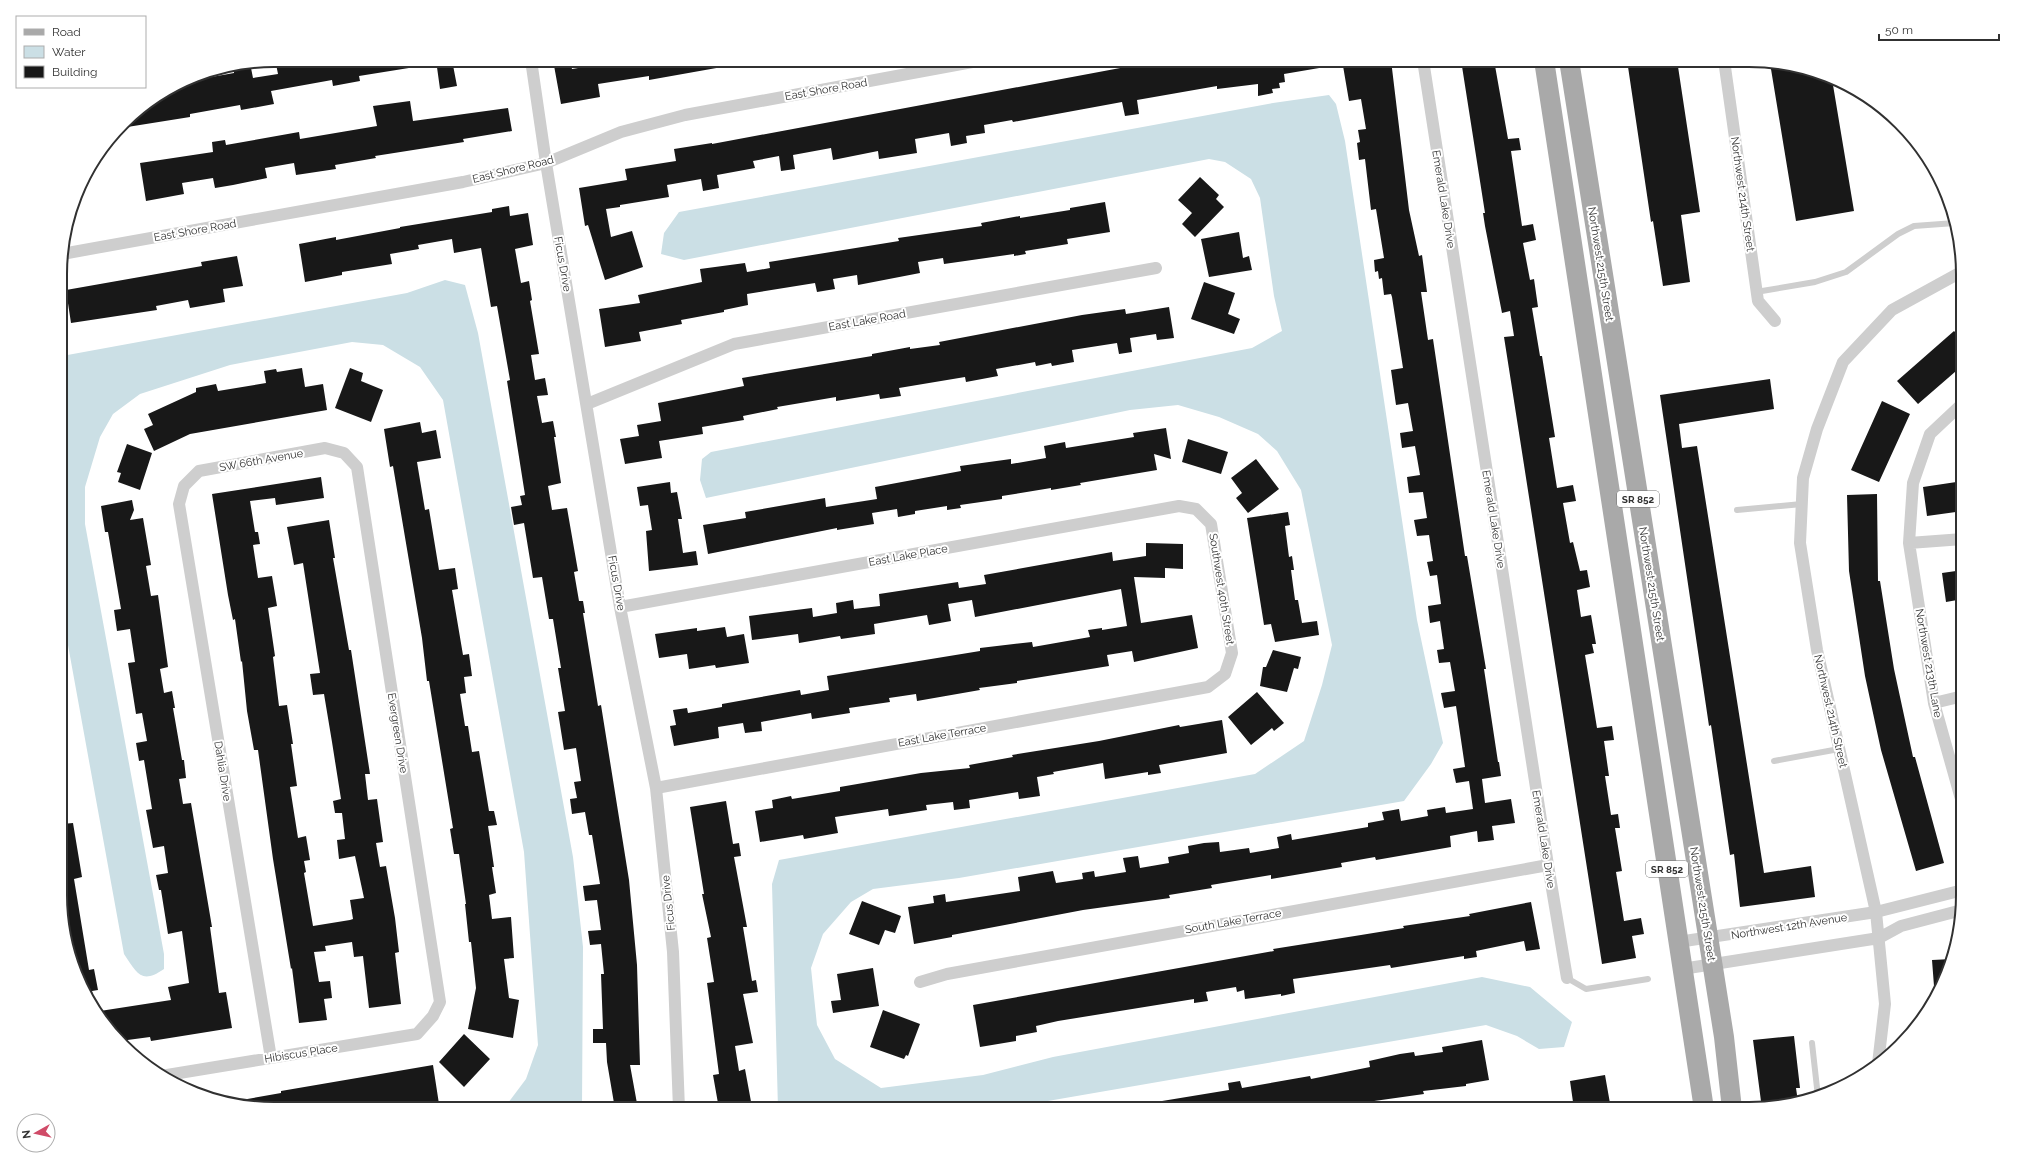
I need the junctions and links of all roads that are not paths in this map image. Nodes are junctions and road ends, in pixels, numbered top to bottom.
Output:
1 (532, 67) edge
2 (945, 67) edge
3 (1424, 67) edge
4 (1545, 67) edge
5 (1570, 67) edge
6 (1725, 67) edge
7 (546, 163) junction
8 (1950, 223) edge
9 (68, 253) edge
10 (1156, 268) dead end
11 (1956, 274) edge
12 (1756, 292) junction
13 (1775, 321) dead end
14 (586, 404) junction
15 (1956, 409) edge
16 (344, 453) joint
17 (184, 486) joint
18 (1802, 504) junction
19 (1196, 509) joint
20 (1737, 510) dead end
21 (1956, 539) edge
22 (1909, 543) junction
23 (620, 607) junction
24 (1225, 674) joint
25 (1956, 698) edge
26 (1934, 703) junction
27 (1839, 749) junction
28 (1774, 761) dead end
29 (1956, 774) edge
30 (656, 788) junction
31 (1548, 865) junction
32 (1956, 892) edge
33 (1876, 912) junction
34 (1956, 912) edge
35 (1708, 938) junction
36 (1879, 938) junction
37 (1678, 942) junction
38 (1712, 965) junction
39 (1682, 969) junction
40 (1567, 978) joint
41 (1648, 979) dead end
42 (920, 982) dead end
43 (433, 1016) joint
44 (1812, 1043) dead end
45 (1879, 1056) edge
46 (271, 1058) junction
47 (171, 1075) edge
48 (1817, 1090) edge
49 (679, 1102) edge
50 (1703, 1102) edge
51 (1731, 1102) edge

1 - 7 street, Ficus Drive
2 - 7 street, East Shore Road
3 - 31 street, Emerald Lake Drive
4 - 37 main road, SR 852
5 - 35 main road, Northwest 215th Street / SR 852
6 - 12 street, Northwest 214th Street
7 - 9 street, East Shore Road
7 - 14 street, Ficus Drive
8 - 12 lane
10 - 14 street, East Lake Road
11 - 18 street, Northwest 214th Street
12 - 13 street, Northwest 214th Street
14 - 23 street, Ficus Drive
15 - 22 street, Northwest 213th Lane
16 - 17 street, SW 66th Avenue
16 - 43 street, Evergreen Drive
17 - 46 street, Dahlia Drive
18 - 20 lane
18 - 27 street, Northwest 214th Street
19 - 23 street, East Lake Place
19 - 24 street, Southwest 40th Street
21 - 22 street
22 - 26 street, Northwest 213th Lane
23 - 30 street, Ficus Drive
24 - 30 street, East Lake Terrace
25 - 26 street
26 - 29 street, Northwest 213th Lane
27 - 28 lane
27 - 33 street, Northwest 214th Street
30 - 49 street, Ficus Drive
31 - 40 street, Emerald Lake Drive
31 - 42 street, South Lake Terrace
32 - 33 street
33 - 35 street, Northwest 12th Avenue
33 - 36 street, Northwest 214th Street
34 - 36 street
35 - 37 street, Northwest 12th Avenue
35 - 38 main road, Northwest 215th Street / SR 852
36 - 38 street
36 - 45 street, Northwest 214th Street
37 - 39 main road, SR 852
38 - 39 street
38 - 51 main road, Northwest 215th Street / SR 852
39 - 50 main road, SR 852
40 - 41 lane
43 - 46 street, Hibiscus Place
44 - 48 lane
46 - 47 street, Hibiscus Place

